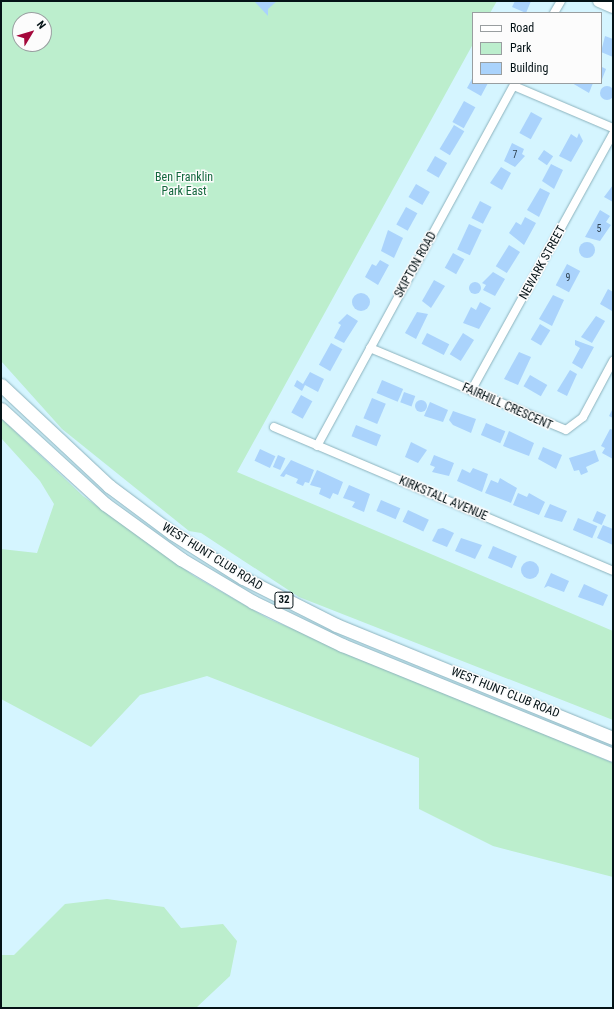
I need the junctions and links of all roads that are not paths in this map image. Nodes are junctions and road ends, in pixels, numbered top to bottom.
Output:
1 (560, 1) edge
2 (599, 1) edge
3 (613, 7) edge
4 (554, 12) edge
5 (514, 84) edge
6 (613, 128) edge
7 (613, 134) edge
8 (370, 348) junction
9 (613, 361) edge
10 (1, 385) edge
11 (471, 391) junction
12 (1, 409) edge
13 (274, 427) dead end
14 (317, 446) junction
15 (613, 571) edge
16 (613, 738) edge
17 (613, 755) edge

1 - 4 street
2 - 3 street
5 - 6 street
5 - 8 street, SKIPTON ROAD
7 - 11 street, NEWARK STREET
8 - 11 street, FAIRHILL CRESCENT
8 - 14 street, SKIPTON ROAD
9 - 11 street, FAIRHILL CRESCENT
10 - 16 main road, WEST HUNT CLUB ROAD / 32
12 - 17 main road, WEST HUNT CLUB ROAD / 32
13 - 14 street, KIRKSTALL AVENUE
14 - 15 street, KIRKSTALL AVENUE

